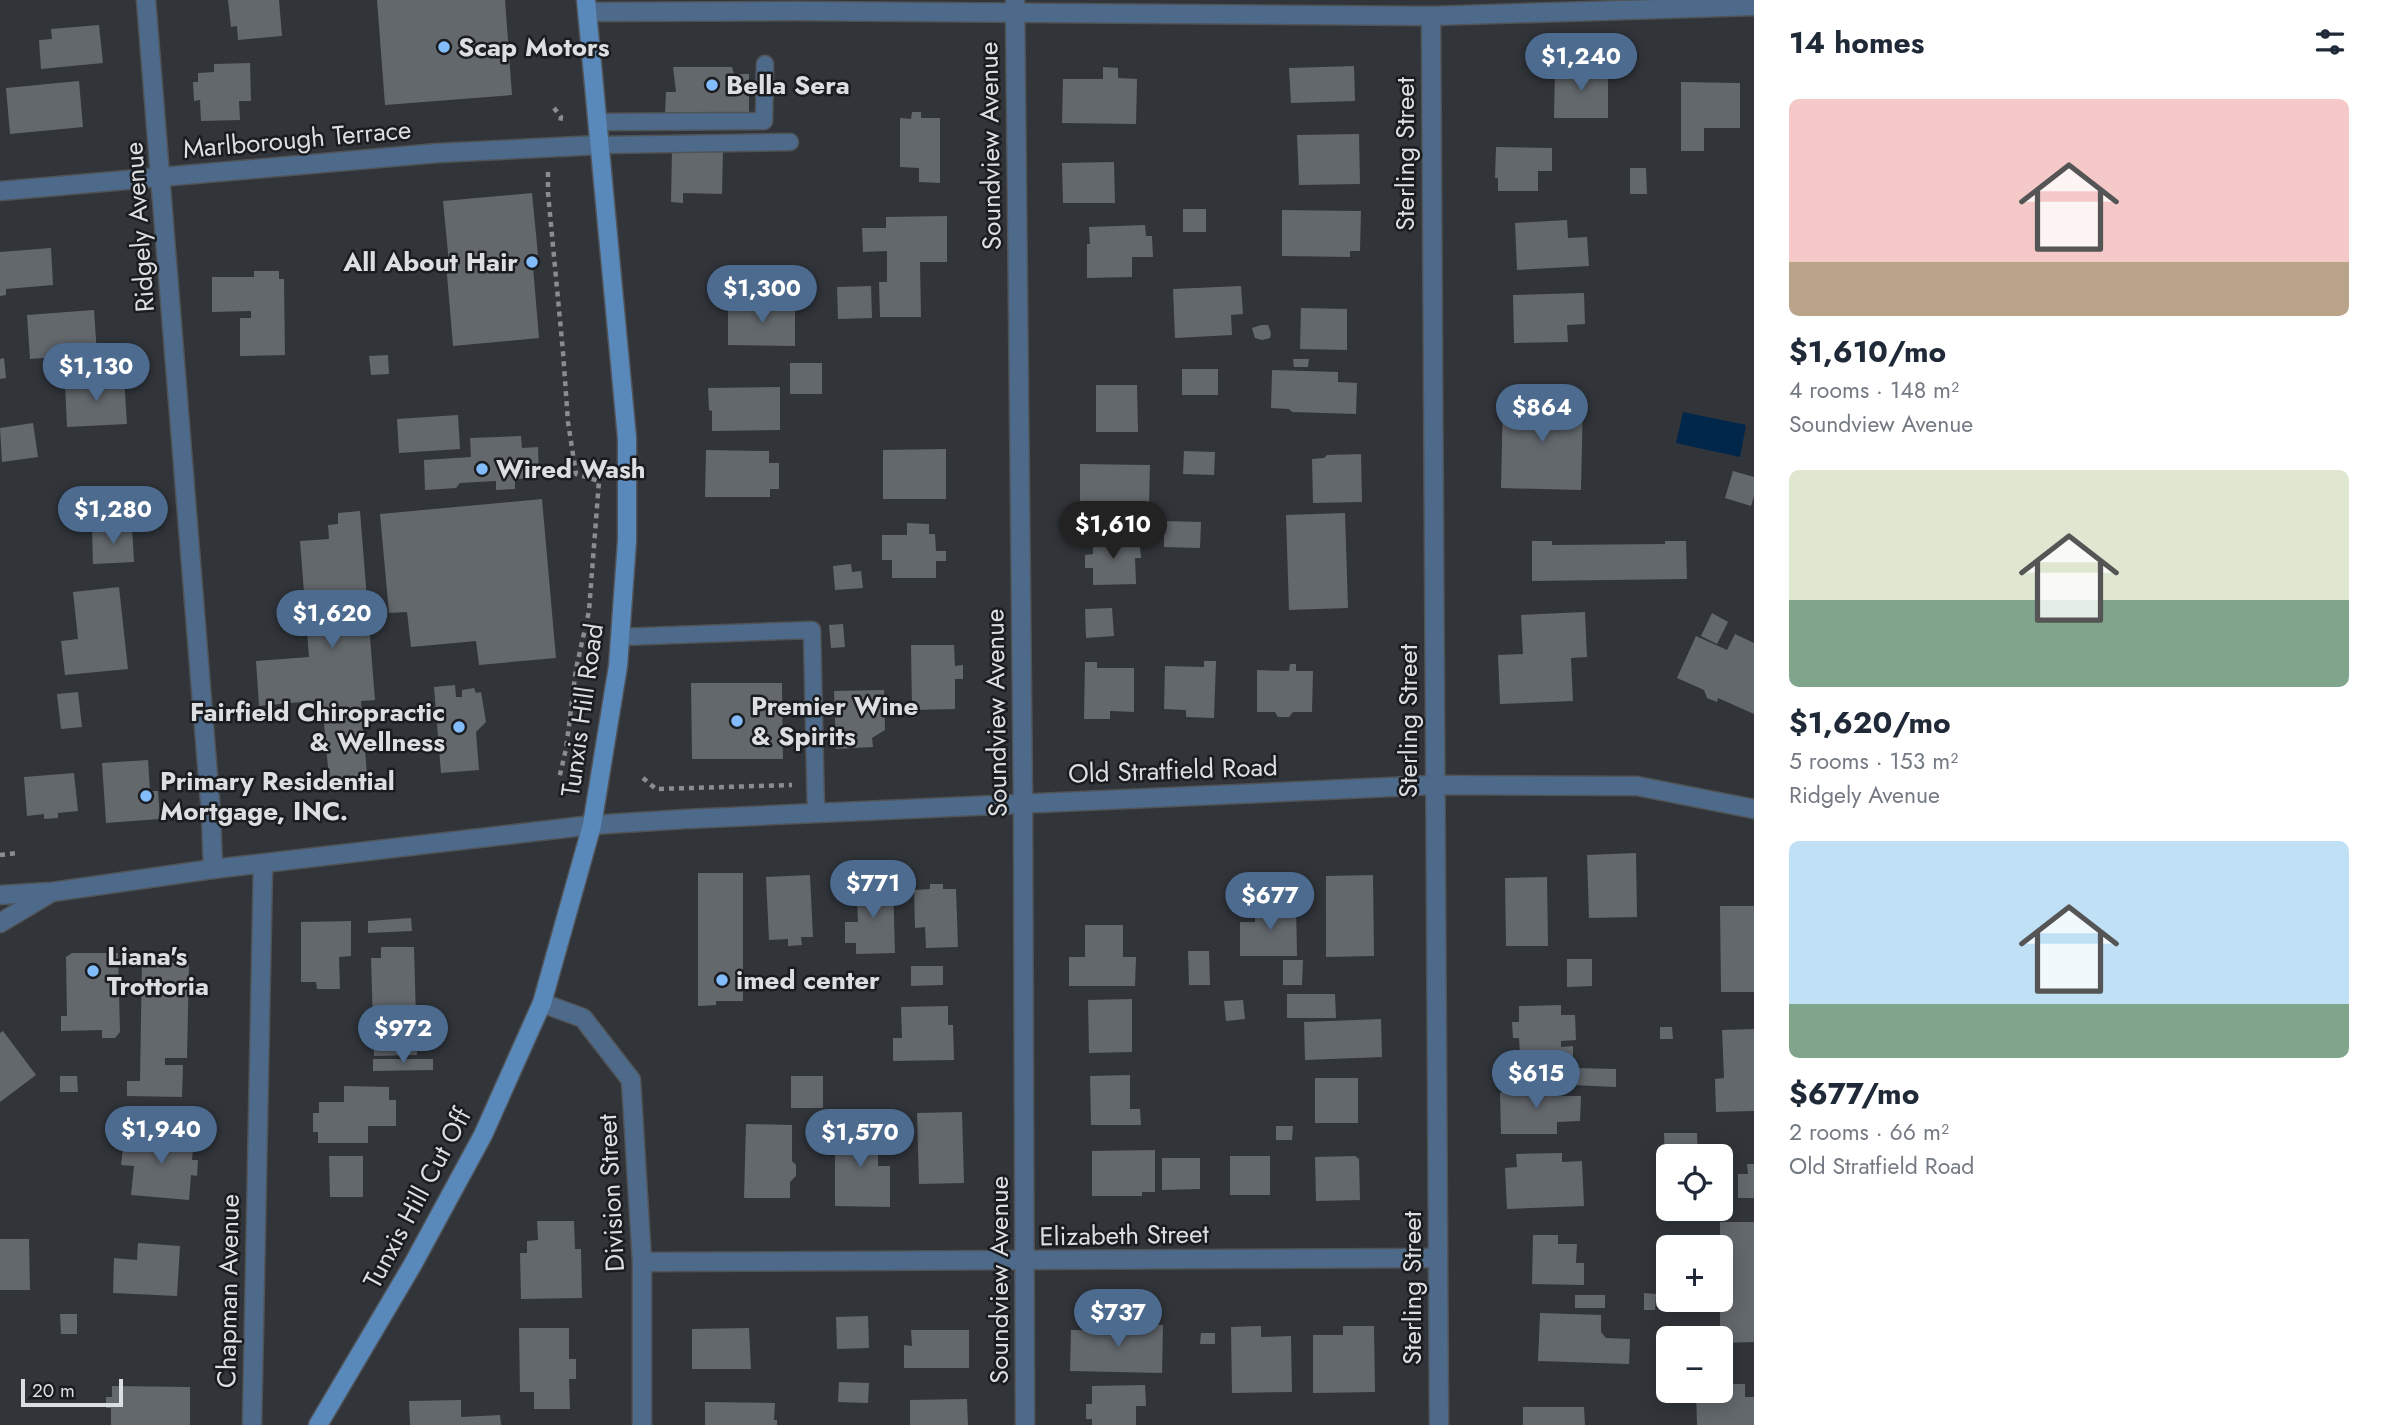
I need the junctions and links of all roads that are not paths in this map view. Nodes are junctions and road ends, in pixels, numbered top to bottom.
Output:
1 (146, 0) edge
2 (587, 6) edge
3 (796, 6) edge
4 (1754, 6) edge
5 (1015, 7) edge
6 (1431, 16) junction
7 (765, 64) dead end
8 (597, 122) junction
9 (790, 142) dead end
10 (599, 145) junction
11 (162, 176) junction
12 (0, 191) edge
13 (620, 637) junction
14 (1435, 785) junction
15 (1023, 803) junction
16 (1754, 809) edge
17 (816, 813) junction
18 (592, 825) junction
19 (263, 865) junction
20 (213, 869) junction
21 (52, 892) junction
22 (0, 895) edge
23 (0, 923) edge
24 (542, 1003) junction
25 (1438, 1258) junction
26 (642, 1262) junction
27 (1025, 1262) junction
28 (252, 1425) edge
29 (318, 1425) edge
30 (642, 1425) edge
31 (1025, 1425) edge
32 (1439, 1425) edge

1 - 11 street, Ridgely Avenue
2 - 3 street
2 - 8 main road, Tunxis Hill Road
3 - 5 street
4 - 6 street
5 - 6 street
5 - 15 street, Soundview Avenue
6 - 14 street, Sterling Street
7 - 8 lane
8 - 10 main road, Tunxis Hill Road
9 - 10 lane
10 - 11 street, Marlborough Terrace
10 - 13 main road, Tunxis Hill Road
11 - 12 street, Marlborough Terrace
11 - 20 street, Ridgely Avenue
13 - 17 lane
13 - 18 main road, Tunxis Hill Road
14 - 15 street, Old Stratfield Road
14 - 16 street, Old Stratfield Road
14 - 25 street, Sterling Street
15 - 17 street, Old Stratfield Road
15 - 27 street, Soundview Avenue
17 - 18 street, Old Stratfield Road
18 - 19 street, Tunxis Hill Road
18 - 24 main road, Tunxis Hill Cut Off
19 - 20 street, Tunxis Hill Road
19 - 28 street, Chapman Avenue
20 - 21 street, Tunxis Hill Road
21 - 22 street
21 - 23 street, Tunxis Hill Road
24 - 26 street, Division Street
24 - 29 main road, Tunxis Hill Cut Off
25 - 27 street, Elizabeth Street
25 - 32 street, Sterling Street
26 - 27 street, Elizabeth Street
26 - 30 street, Division Street
27 - 31 street, Soundview Avenue

